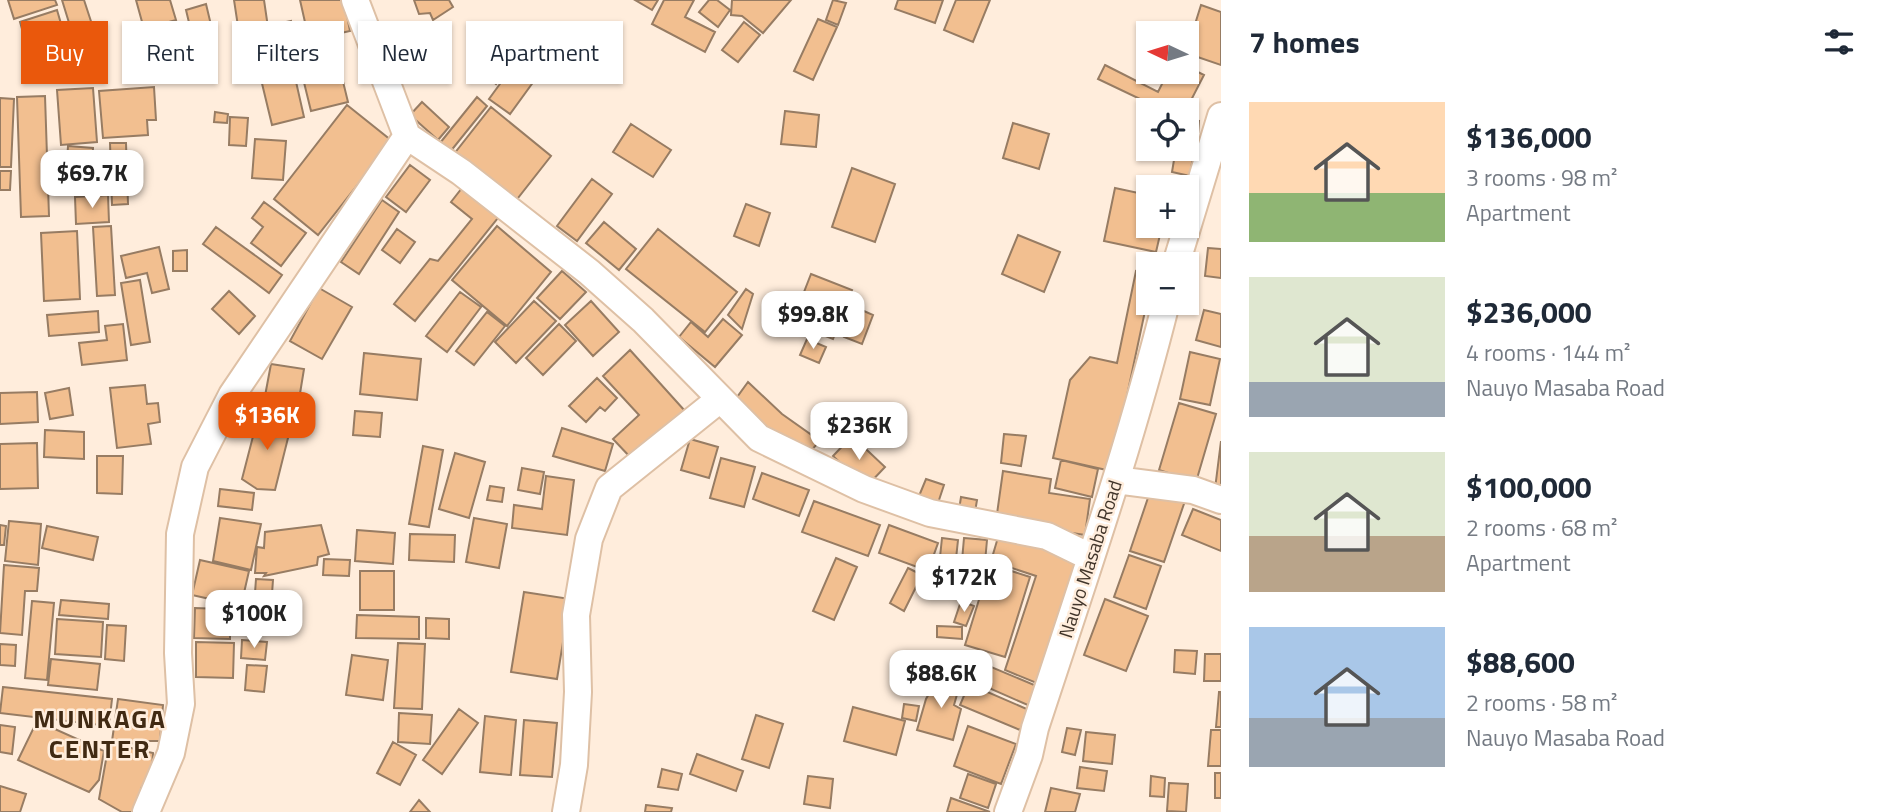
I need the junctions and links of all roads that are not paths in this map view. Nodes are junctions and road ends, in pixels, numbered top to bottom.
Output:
1 (355, 0) edge
2 (1221, 116) edge
3 (407, 136) junction
4 (1180, 252) edge
5 (1163, 315) edge
6 (720, 399) junction
7 (1116, 480) junction
8 (1221, 500) edge
9 (1090, 557) junction
10 (146, 812) edge
11 (566, 812) edge
12 (1008, 812) edge

1 - 3 street
2 - 4 street
3 - 6 street
3 - 10 street
5 - 7 street, Nauyo Masaba Road
6 - 9 street
6 - 11 street
7 - 8 street
7 - 9 street, Nauyo Masaba Road
9 - 12 street, Nauyo Masaba Road

